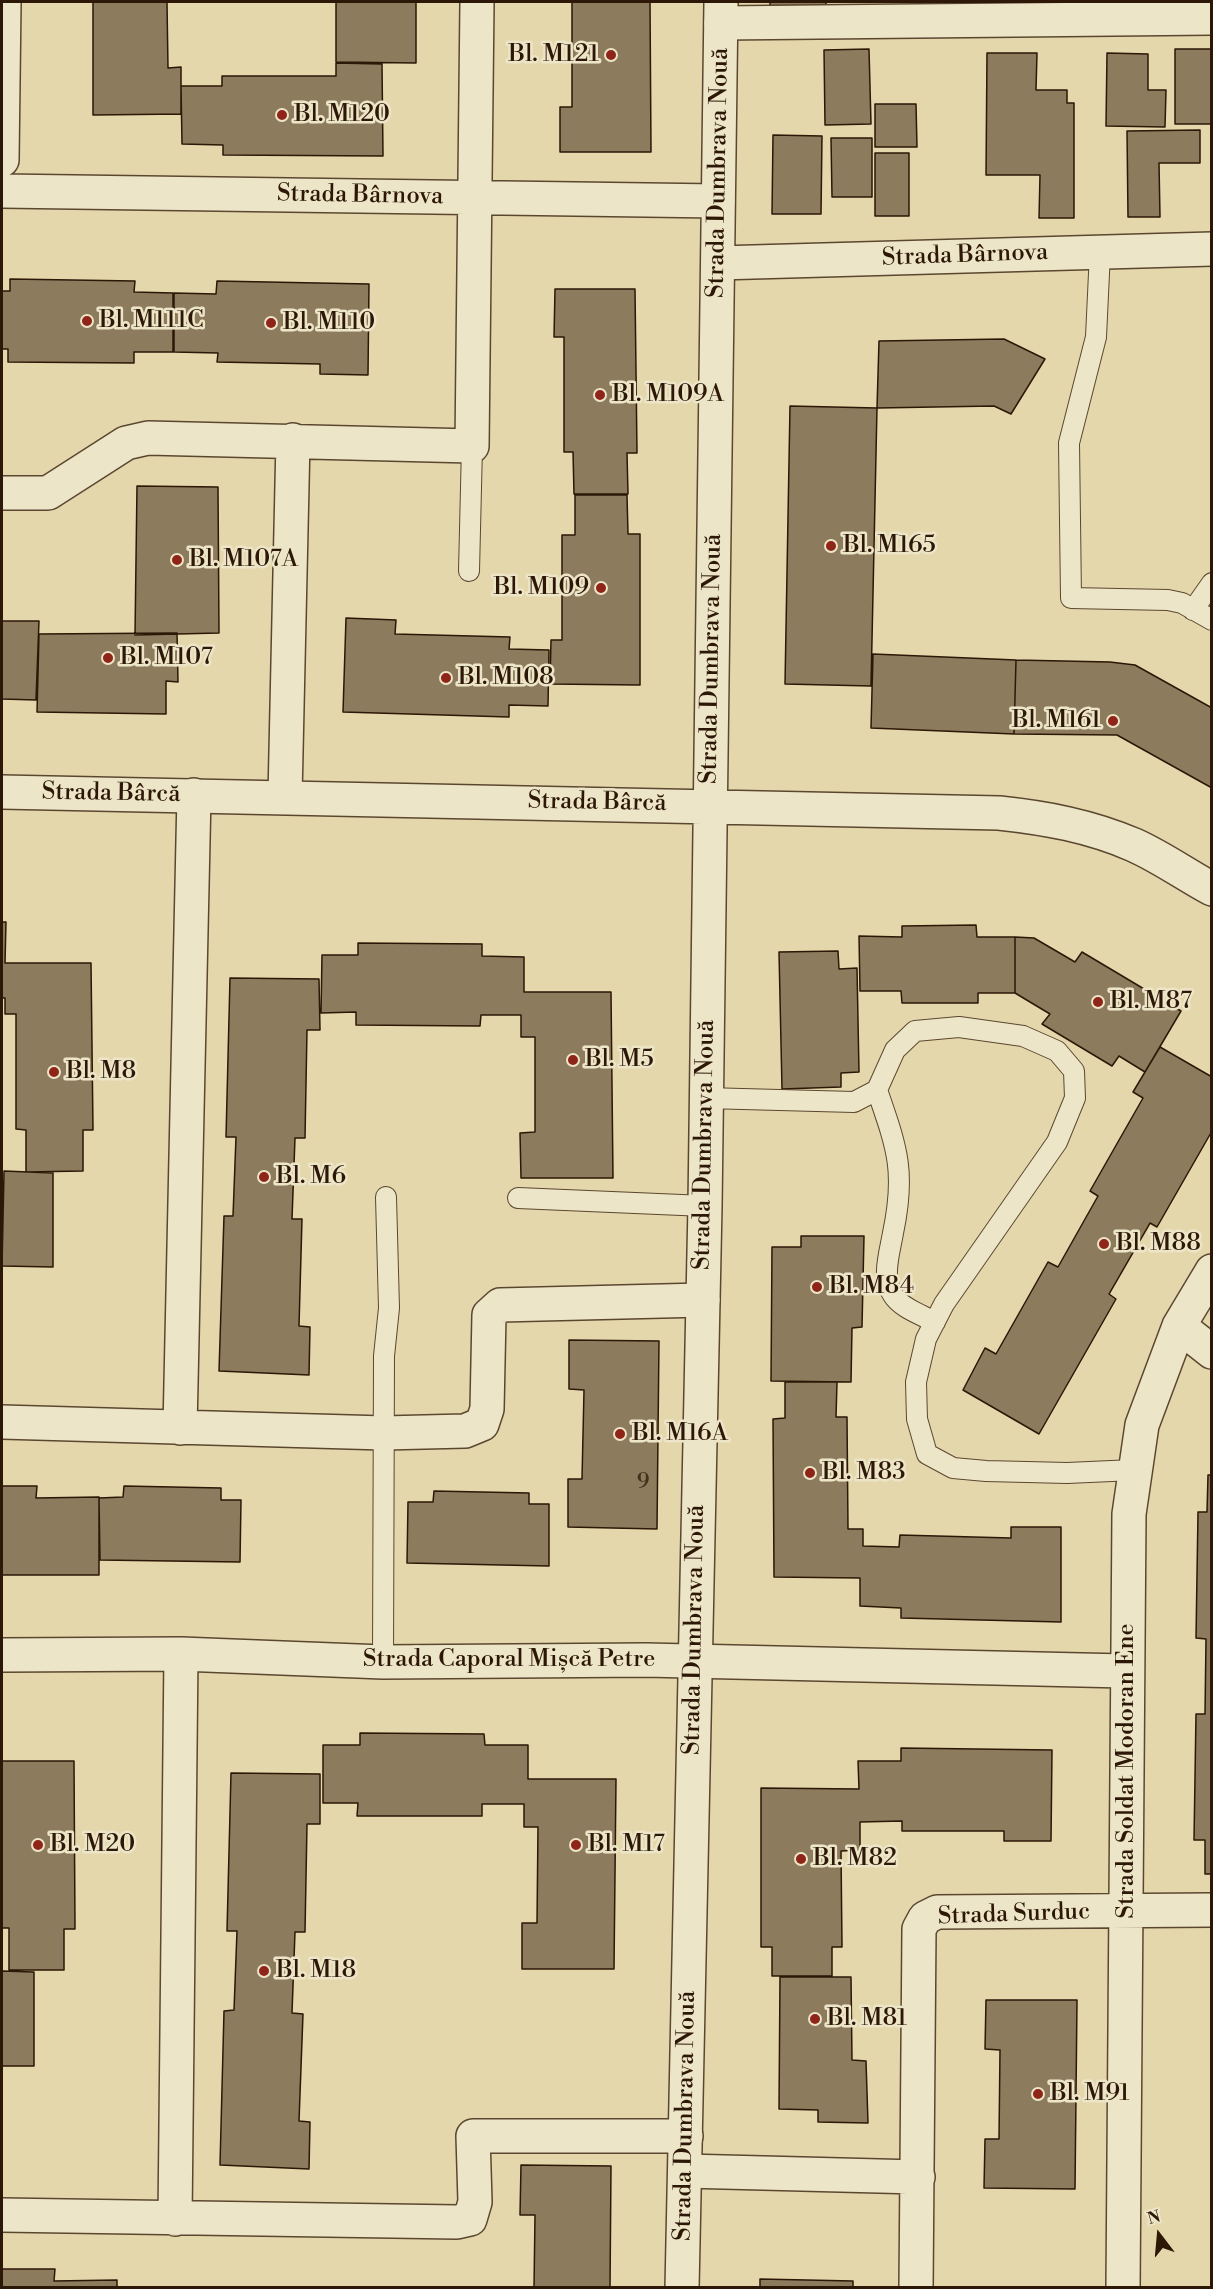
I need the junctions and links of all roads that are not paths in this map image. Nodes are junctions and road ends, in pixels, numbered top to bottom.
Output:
1 (4, 2) edge
2 (477, 2) edge
3 (721, 12) edge
4 (1212, 18) edge
5 (2, 160) edge
6 (2, 165) edge
7 (2, 191) edge
8 (475, 197) junction
9 (718, 201) junction
10 (1212, 249) edge
11 (1100, 252) junction
12 (718, 263) junction
13 (293, 440) junction
14 (472, 446) junction
15 (2, 493) edge
16 (469, 571) dead end
17 (1212, 583) edge
18 (1193, 610) junction
19 (1212, 620) edge
20 (2, 792) edge
21 (194, 795) junction
22 (285, 796) junction
23 (710, 805) junction
24 (1212, 889) edge
25 (877, 1090) junction
26 (705, 1098) junction
27 (386, 1197) dead end
28 (518, 1198) dead end
29 (705, 1206) junction
30 (1212, 1271) edge
31 (703, 1300) junction
32 (935, 1322) junction
33 (1179, 1326) junction
34 (1212, 1352) edge
35 (2, 1422) edge
36 (180, 1428) junction
37 (384, 1433) junction
38 (1134, 1470) junction
39 (2, 1654) edge
40 (181, 1654) junction
41 (694, 1661) junction
42 (383, 1662) junction
43 (1125, 1671) junction
44 (1212, 1911) edge
45 (1127, 1912) junction
46 (686, 2136) junction
47 (685, 2171) junction
48 (918, 2177) junction
49 (2, 2215) edge
50 (175, 2219) junction
51 (682, 2288) edge
52 (916, 2288) edge
53 (1123, 2288) edge

1 - 5 street
2 - 8 street
3 - 4 street
3 - 9 street, Strada Dumbrava Nouă
6 - 7 street
7 - 8 street, Strada Bârnova
8 - 9 street, Strada Bârnova
8 - 14 street
9 - 12 street, Strada Dumbrava Nouă
10 - 11 street, Strada Bârnova
11 - 12 street, Strada Bârnova
11 - 18 lane
12 - 23 street, Strada Dumbrava Nouă
13 - 14 street
13 - 15 street
13 - 22 street
14 - 16 lane
17 - 18 lane
18 - 19 lane
20 - 21 street, Strada Bârcă
21 - 22 street, Strada Bârcă
21 - 36 street
22 - 23 street, Strada Bârcă
23 - 24 street, Strada Bârcă
23 - 26 street, Strada Dumbrava Nouă
25 - 26 lane
25 - 32 lane
25 - 32 lane
26 - 29 street, Strada Dumbrava Nouă
27 - 37 lane
28 - 29 lane
29 - 31 street, Strada Dumbrava Nouă
30 - 33 street, Strada Soldat Modoran Ene
31 - 37 street
31 - 41 street, Strada Dumbrava Nouă
32 - 38 lane
33 - 34 street
33 - 38 street, Strada Soldat Modoran Ene
35 - 36 street
36 - 37 street
37 - 42 lane
38 - 43 street, Strada Soldat Modoran Ene
39 - 40 street, Strada Caporal Mișcă Petre
40 - 42 street, Strada Caporal Mișcă Petre
40 - 50 street
41 - 42 street, Strada Caporal Mișcă Petre
41 - 43 street, Strada Caporal Mișcă Petre
41 - 46 street, Strada Dumbrava Nouă
43 - 45 street, Strada Soldat Modoran Ene
44 - 45 street, Strada Surduc
45 - 48 street, Strada Surduc
45 - 53 street, Strada Soldat Modoran Ene
46 - 47 street, Strada Dumbrava Nouă
46 - 50 street
47 - 48 street
47 - 51 street, Strada Dumbrava Nouă
48 - 52 street
49 - 50 street

